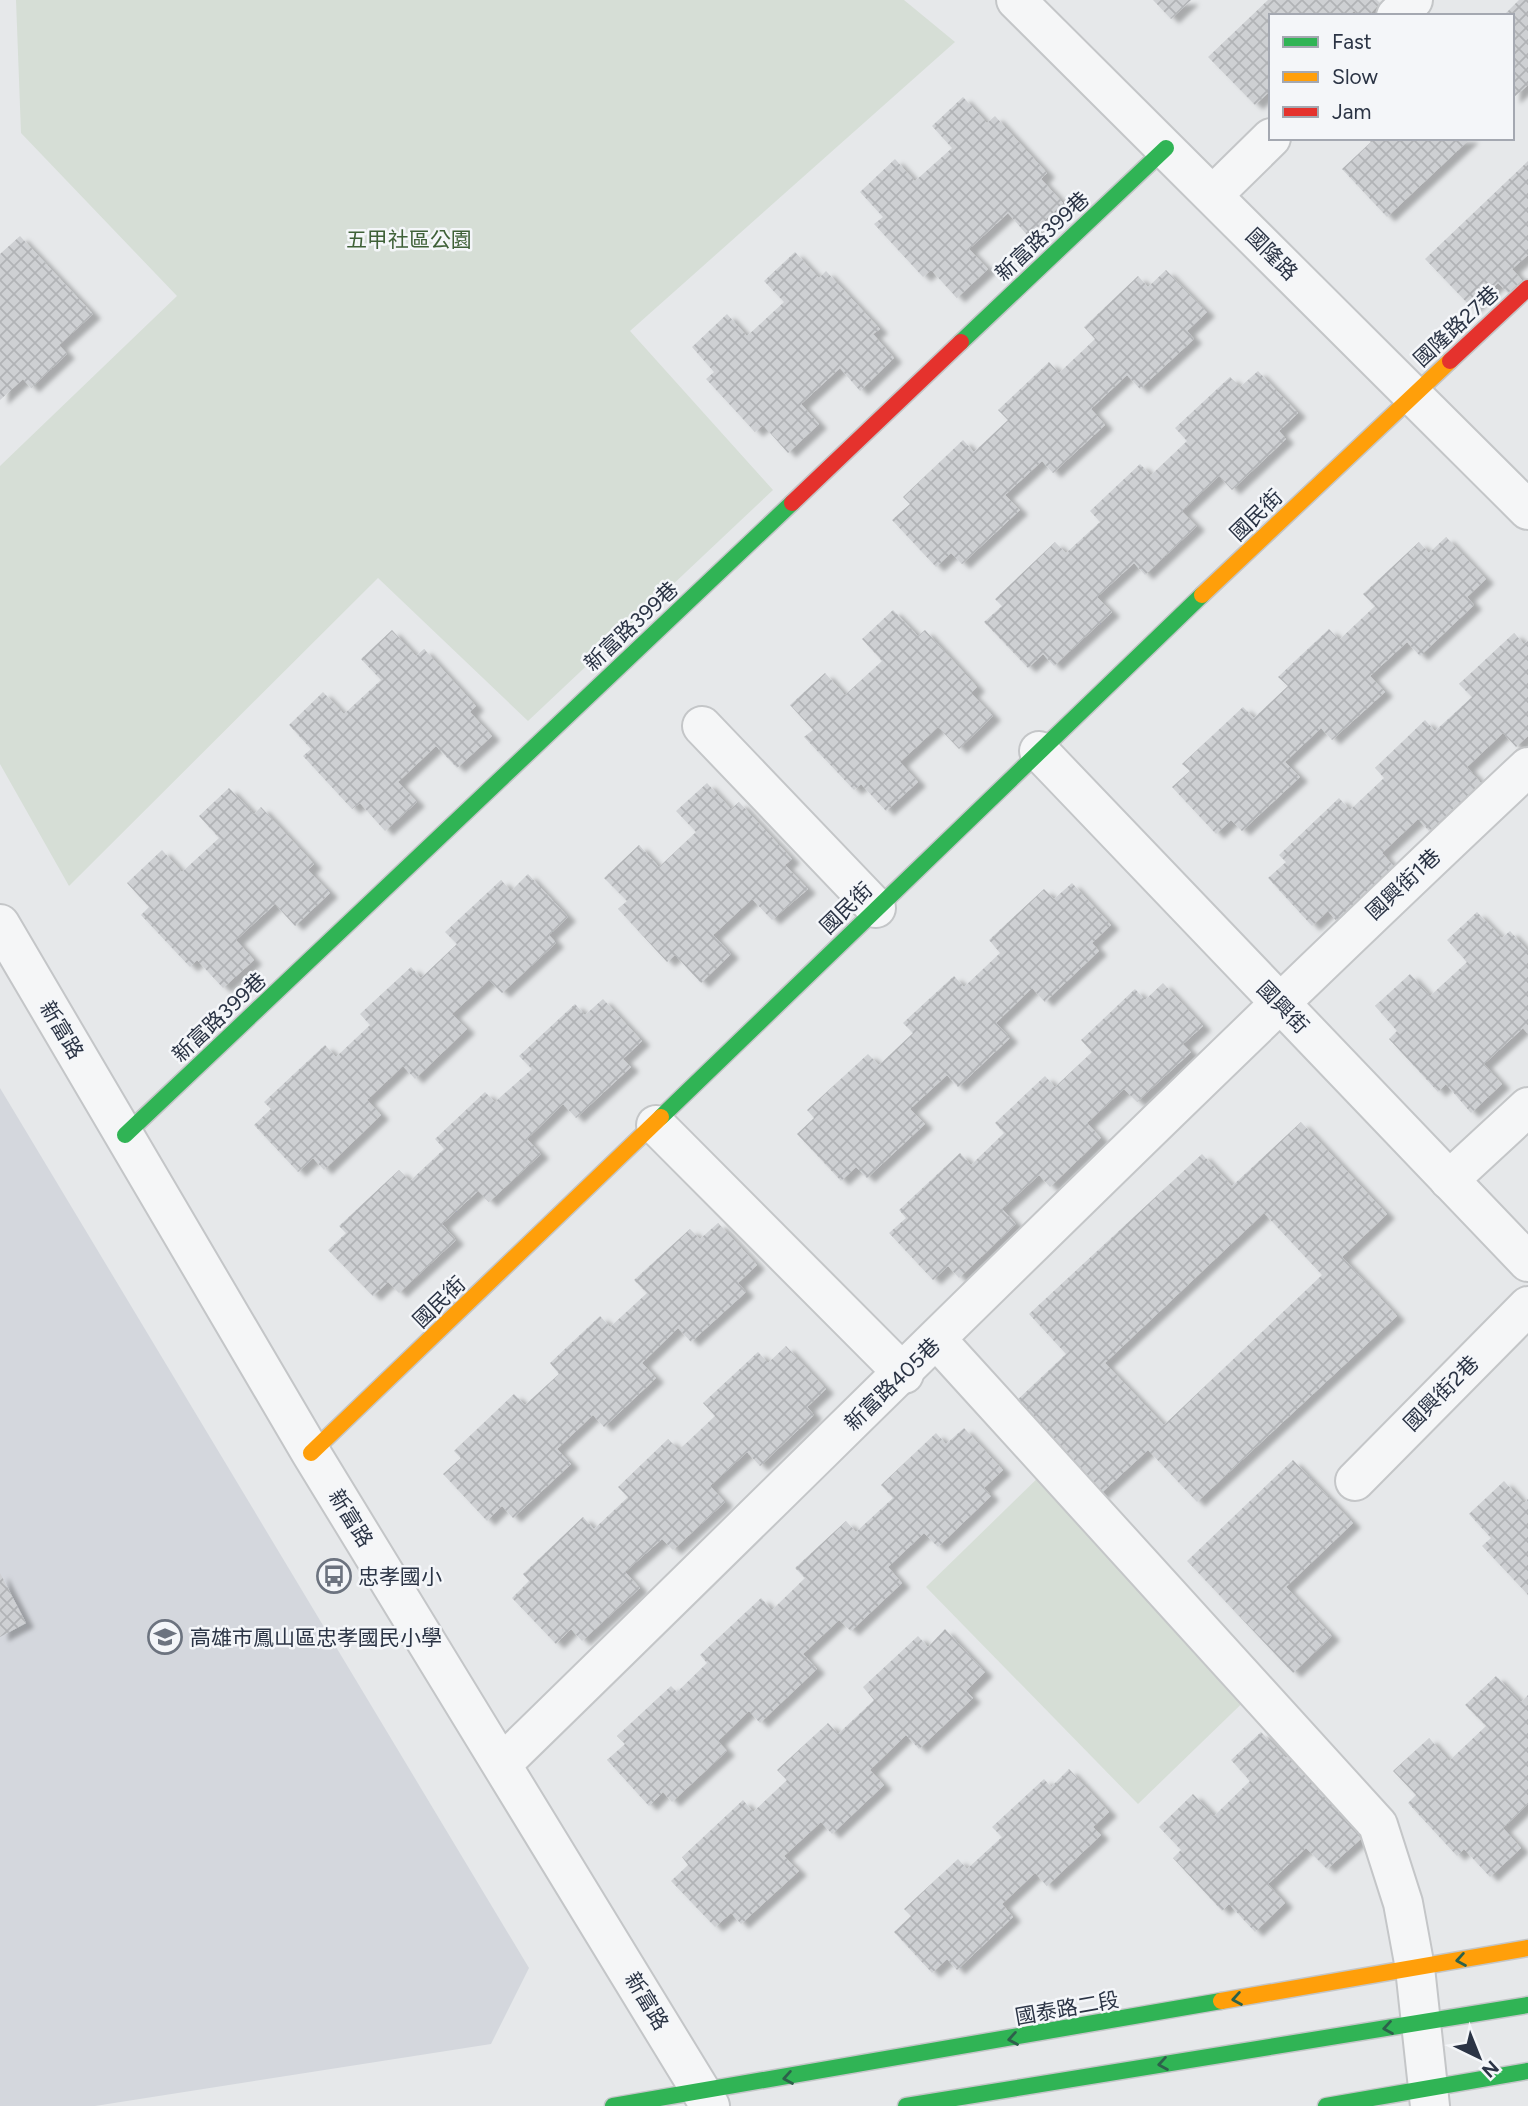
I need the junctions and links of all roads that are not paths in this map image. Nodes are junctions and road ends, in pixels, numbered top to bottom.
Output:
1 (1016, 0) edge
2 (1413, 0) edge
3 (1398, 14) edge
4 (1269, 140) edge
5 (1166, 148) junction
6 (1213, 195) junction
7 (1528, 289) edge
8 (1413, 395) junction
9 (1528, 510) edge
10 (702, 726) dead end
11 (1039, 751) junction
12 (1528, 767) edge
13 (876, 908) junction
14 (0, 924) edge
15 (1278, 1002) junction
16 (1528, 1107) edge
17 (656, 1125) junction
18 (125, 1135) junction
19 (1450, 1180) junction
20 (1528, 1262) edge
21 (1528, 1306) edge
22 (937, 1340) junction
23 (904, 1374) junction
24 (312, 1453) junction
25 (1355, 1481) dead end
26 (502, 1763) junction
27 (1528, 1948) edge
28 (1415, 1968) junction
29 (1528, 2006) edge
30 (1420, 2023) junction
31 (1528, 2071) edge
32 (1428, 2097) edge
33 (707, 2099) edge
34 (613, 2106) edge
35 (906, 2106) edge
36 (1326, 2106) edge

1 - 5 street, 國隆路
2 - 3 street
4 - 6 street
5 - 6 street, 國隆路
5 - 18 street, 新富路399巷
6 - 8 street, 國隆路
7 - 8 street, 國隆路27巷
8 - 9 street, 國隆路
8 - 11 street, 國民街
10 - 13 street
11 - 13 street, 國民街
11 - 15 street, 國興街
12 - 15 street, 國興街1巷
13 - 17 street, 國民街
14 - 18 street, 新富路
15 - 19 street, 國興街
15 - 22 street, 新富路405巷
16 - 19 street
17 - 23 street
17 - 24 street, 國民街
18 - 24 street, 新富路
19 - 20 street, 國興街
21 - 25 street, 國興街2巷
22 - 23 street, 新富路405巷
22 - 28 street
23 - 26 street, 新富路405巷
24 - 26 street, 新富路
26 - 33 street, 新富路
27 -> 28 street, 國泰路二段
28 - 30 street
28 -> 33 street, 國泰路二段
29 - 30 street
30 - 32 street
30 -> 35 street
31 - 32 street
32 - 36 street
33 - 34 street, 國泰路二段

